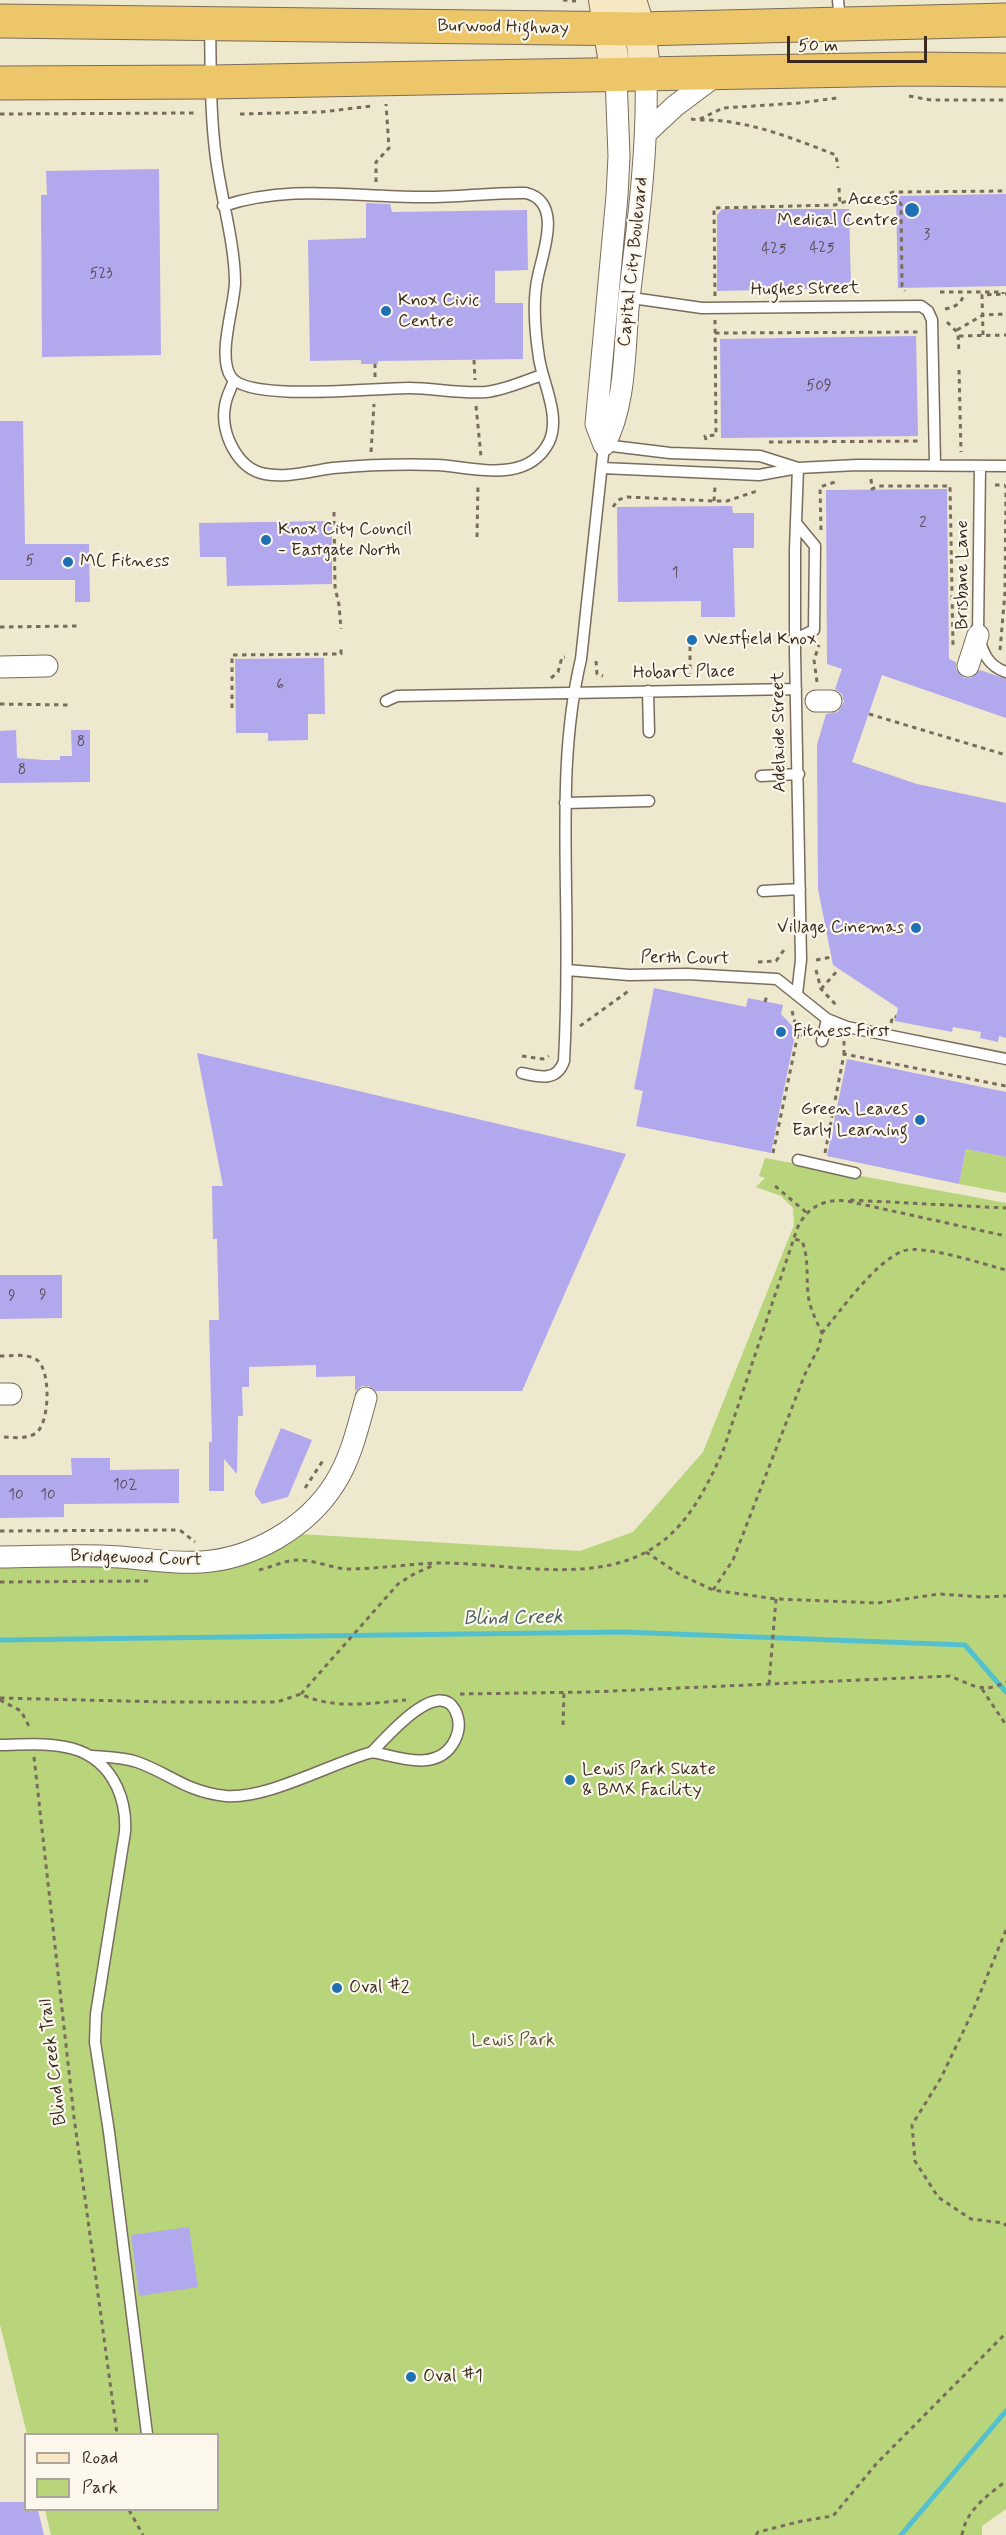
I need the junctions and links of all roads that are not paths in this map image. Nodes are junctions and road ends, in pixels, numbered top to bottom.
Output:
1 (839, 12) edge
2 (621, 14) edge
3 (1006, 20) edge
4 (0, 21) edge
5 (210, 24) junction
6 (1006, 70) edge
7 (720, 72) junction
8 (631, 76) junction
9 (0, 82) edge
10 (211, 82) junction
11 (646, 133) junction
12 (223, 206) junction
13 (607, 295) junction
14 (629, 298) junction
15 (542, 375) junction
16 (234, 380) junction
17 (604, 445) junction
18 (935, 464) junction
19 (980, 466) junction
20 (1006, 466) edge
21 (602, 468) junction
22 (798, 468) junction
23 (796, 524) junction
24 (978, 635) junction
25 (795, 639) junction
26 (47, 666) dead end
27 (968, 666) dead end
28 (0, 667) edge
29 (1006, 672) edge
30 (796, 688) junction
31 (648, 691) junction
32 (573, 692) junction
33 (386, 701) dead end
34 (649, 732) dead end
35 (799, 774) junction
36 (761, 776) dead end
37 (649, 801) dead end
38 (565, 803) junction
39 (800, 889) junction
40 (763, 891) dead end
41 (567, 970) junction
42 (797, 994) junction
43 (827, 1018) junction
44 (822, 1041) road end
45 (1006, 1059) edge
46 (522, 1072) dead end
47 (798, 1160) dead end
48 (855, 1173) dead end
49 (366, 1398) dead end
50 (0, 1557) edge
51 (0, 1745) edge
52 (372, 1752) junction
53 (92, 1756) junction
54 (147, 2433) edge

1 - 2 highway, Burwood Highway
1 - 3 highway, Burwood Highway
2 - 5 highway, Burwood Highway
2 - 8 main road
4 - 5 highway, Burwood Highway
5 - 10 lane
6 - 7 highway
7 - 8 highway
7 - 11 street
8 - 10 highway
8 - 11 street, Capital City Boulevard
8 - 13 street, Capital City Boulevard
9 - 10 highway
10 - 12 lane
11 - 14 street, Capital City Boulevard
12 - 15 lane
12 - 16 lane
13 - 14 lane, Hughes Street
13 - 17 street, Capital City Boulevard
14 - 17 street, Capital City Boulevard
14 - 18 lane, Hughes Street
15 - 16 lane
15 - 16 lane
17 - 21 lane
17 - 22 lane
18 - 19 lane
18 - 22 lane
19 - 20 lane
19 - 24 lane, Brisbane Lane
21 - 22 lane
21 - 32 lane
22 - 23 lane, Adelaide Street
23 - 25 lane, Adelaide Street
23 - 25 lane
24 - 27 street
24 - 29 lane, Brisbane Lane
25 - 30 lane, Adelaide Street
26 - 28 street
30 - 31 lane, Hobart Place
30 - 35 lane, Adelaide Street
31 - 32 lane, Hobart Place
31 - 34 lane
32 - 33 lane, Hobart Place
32 - 38 lane
35 - 36 lane
35 - 39 lane, Adelaide Street
37 - 38 lane
38 - 41 lane
39 - 40 lane
39 - 42 lane, Adelaide Street
41 - 42 lane, Perth Court
41 - 46 lane
42 - 43 lane
43 - 44 lane
43 - 45 lane
47 - 48 lane
49 - 50 street, Bridgewood Court
51 - 53 lane
52 - 52 lane
52 - 53 lane
53 - 54 lane

